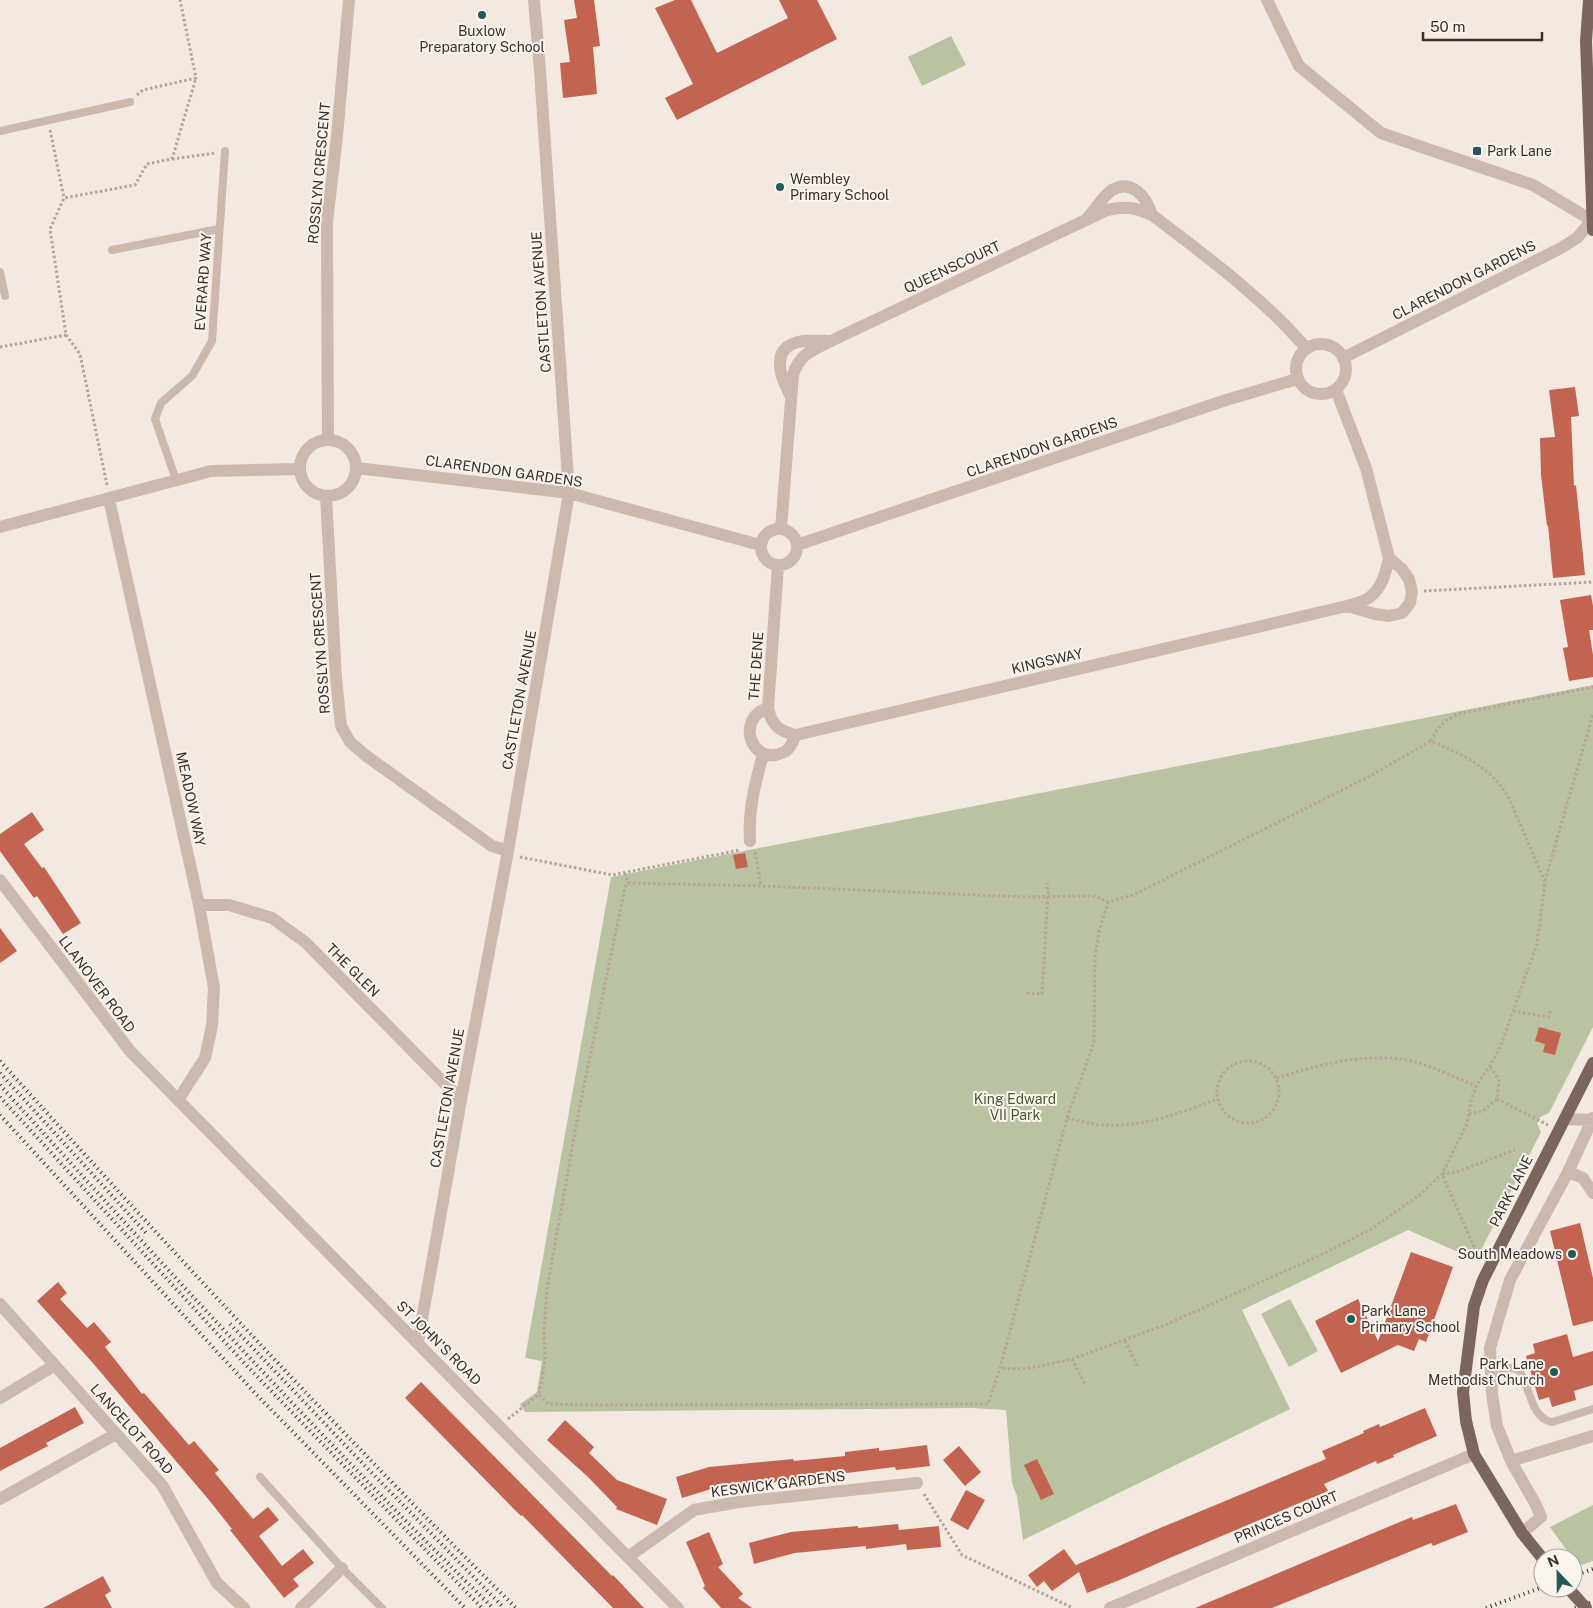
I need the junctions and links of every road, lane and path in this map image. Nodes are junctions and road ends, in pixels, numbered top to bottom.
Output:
1 (180, 0) edge
2 (349, 0) edge
3 (534, 0) edge
4 (1267, 0) edge
5 (1589, 0) edge
6 (196, 78) junction
7 (130, 102) joint
8 (48, 120) junction
9 (0, 131) edge
10 (225, 151) joint
11 (172, 159) junction
12 (64, 198) junction
13 (1152, 215) junction
14 (1086, 220) junction
15 (1593, 223) edge
16 (220, 229) junction
17 (112, 250) dead end
18 (0, 272) edge
19 (4, 296) dead end
20 (66, 335) junction
21 (831, 341) junction
22 (0, 347) edge
23 (1306, 348) junction
24 (1344, 358) junction
25 (1297, 379) junction
26 (1336, 390) junction
27 (792, 399) junction
28 (328, 439) junction
29 (357, 468) junction
30 (300, 469) junction
31 (176, 480) junction
32 (569, 493) junction
33 (326, 496) junction
34 (109, 499) junction
35 (0, 527) edge
36 (781, 529) junction
37 (760, 545) junction
38 (797, 545) junction
39 (1389, 558) junction
40 (778, 565) junction
41 (1593, 582) edge
42 (1412, 592) junction
43 (1347, 606) junction
44 (1593, 688) edge
45 (768, 708) junction
46 (1593, 714) edge
47 (796, 735) junction
48 (1432, 741) junction
49 (763, 754) junction
50 (752, 844) junction
51 (508, 853) junction
52 (625, 873) junction
53 (0, 880) edge
54 (1545, 882) junction
55 (628, 883) junction
56 (1047, 883) dead end
57 (761, 886) junction
58 (1048, 897) junction
59 (1108, 902) junction
60 (199, 905) junction
61 (1027, 993) dead end
62 (1514, 1011) junction
63 (1550, 1011) dead end
64 (1593, 1063) edge
65 (1490, 1066) junction
66 (1277, 1078) junction
67 (1476, 1086) junction
68 (1217, 1099) junction
69 (1497, 1099) junction
70 (178, 1100) junction
71 (461, 1100) junction
72 (1469, 1114) junction
73 (1067, 1118) junction
74 (1592, 1120) edge
75 (1562, 1125) junction
76 (1515, 1150) dead end
77 (1568, 1172) junction
78 (1442, 1174) junction
79 (1593, 1193) edge
80 (1492, 1260) junction
81 (0, 1304) edge
82 (1125, 1341) junction
83 (418, 1342) junction
84 (1072, 1359) junction
85 (56, 1365) junction
86 (1138, 1367) dead end
87 (1000, 1368) junction
88 (1491, 1369) junction
89 (1086, 1386) dead end
90 (539, 1394) junction
91 (0, 1398) edge
92 (1593, 1409) edge
93 (500, 1426) junction
94 (116, 1434) junction
95 (1593, 1436) edge
96 (1474, 1454) junction
97 (1511, 1461) junction
98 (260, 1477) dead end
99 (917, 1483) joint
100 (0, 1500) edge
101 (1522, 1532) junction
102 (1534, 1548) edge
103 (628, 1557) junction
104 (342, 1568) junction
105 (1577, 1598) edge
106 (244, 1608) edge
107 (301, 1608) edge
108 (382, 1608) edge
109 (678, 1608) edge
110 (1073, 1608) edge
111 (1110, 1608) edge
112 (1586, 1608) edge

1 - 6 path
2 - 28 street, ROSSLYN CRESCENT
3 - 32 street, CASTLETON AVENUE
4 - 15 street
5 - 15 main road
6 - 7 path
6 - 11 path
7 - 8 lane
8 - 9 lane
8 - 12 path
10 - 11 path
10 - 16 lane, EVERARD WAY
11 - 12 path
12 - 20 path
13 - 14 street, QUEENSCOURT
13 - 14 street, QUEENSCOURT
13 - 23 street, QUEENSCOURT
14 - 21 street, QUEENSCOURT
15 - 24 street, CLARENDON GARDENS
16 - 17 lane
16 - 31 lane, EVERARD WAY
18 - 19 lane
20 - 22 path
20 - 34 path
21 - 27 street, QUEENSCOURT
21 - 27 street, QUEENSCOURT
23 - 24 street
23 - 25 street
24 - 26 street
25 - 26 street
25 - 38 street, CLARENDON GARDENS
26 - 39 street
27 - 36 street, QUEENSCOURT
28 - 29 street
28 - 30 street
29 - 32 street, CLARENDON GARDENS
29 - 33 street
30 - 31 street
30 - 33 street
31 - 34 street
32 - 37 street, CLARENDON GARDENS
32 - 51 street, CASTLETON AVENUE
33 - 51 street, ROSSLYN CRESCENT
34 - 35 street
34 - 60 street, MEADOW WAY
36 - 37 street
36 - 38 street
37 - 40 street
38 - 40 street
39 - 42 street
39 - 43 street, KINGSWAY
40 - 45 street, THE DENE
41 - 42 path
42 - 43 street, KINGSWAY
43 - 47 street, KINGSWAY
44 - 48 path
45 - 47 street
45 - 49 street, THE DENE
46 - 54 path
47 - 49 street
48 - 54 path
48 - 59 path
49 - 50 street
50 - 52 path
50 - 57 path
51 - 52 path
51 - 71 street, CASTLETON AVENUE
52 - 55 path
53 - 70 street, LLANOVER ROAD
54 - 62 path
55 - 57 path
55 - 90 path
56 - 58 path
57 - 58 path
58 - 59 path
58 - 61 path
59 - 73 path
60 - 70 street, MEADOW WAY
60 - 71 street, THE GLEN
62 - 63 path
62 - 65 path
64 - 75 main road, PARK LANE
65 - 67 path
65 - 69 path
66 - 67 path
66 - 68 path
66 - 68 path
67 - 72 path
68 - 73 path
69 - 72 path
69 - 75 path
70 - 83 street, ST JOHN'S ROAD
71 - 83 street, CASTLETON AVENUE
72 - 78 path
73 - 87 path
74 - 75 street
74 - 77 street
75 - 80 main road, PARK LANE
76 - 78 path
77 - 79 street
77 - 88 street
78 - 80 path
78 - 82 path
80 - 96 main road, PARK LANE
81 - 85 street, LANCELOT ROAD
82 - 84 path
82 - 86 path
83 - 93 street, ST JOHN'S ROAD
84 - 87 path
84 - 89 path
85 - 91 street
85 - 94 street, LANCELOT ROAD
87 - 90 path
88 - 92 lane
88 - 97 street
90 - 93 path
93 - 103 street, ST JOHN'S ROAD
94 - 100 street
94 - 106 street, LANCELOT ROAD
95 - 97 street
96 - 101 main road, PARK LANE
96 - 111 street, PRINCES COURT
97 - 101 street
98 - 104 lane
99 - 103 street, KESWICK GARDENS
99 - 110 path
101 - 102 main road, PARK LANE
103 - 109 street, ST JOHN'S ROAD
104 - 107 street
104 - 108 lane
105 - 112 main road, bridge

